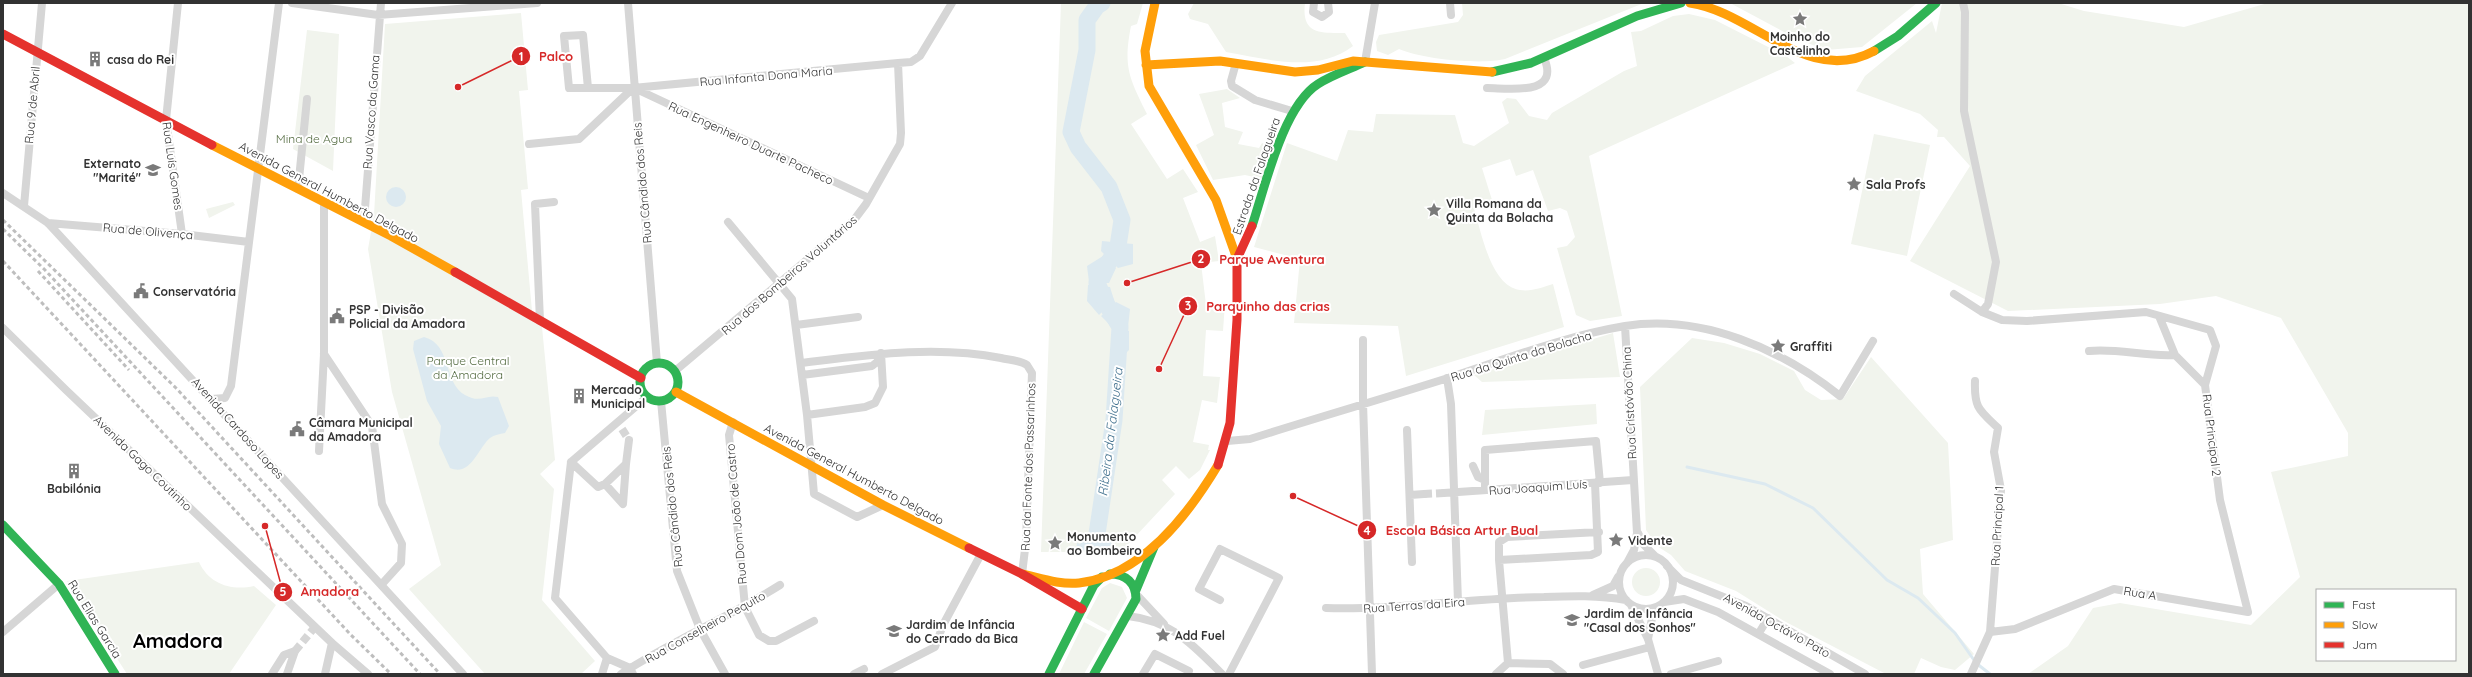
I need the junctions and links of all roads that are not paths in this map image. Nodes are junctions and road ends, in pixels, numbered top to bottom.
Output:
1 (42, 3) edge
2 (178, 3) edge
3 (279, 3) edge
4 (292, 3) edge
5 (381, 3) edge
6 (537, 3) edge
7 (628, 3) edge
8 (952, 3) edge
9 (1155, 3) edge
10 (1314, 3) edge
11 (1375, 3) edge
12 (1450, 3) edge
13 (1681, 3) edge
14 (1690, 3) edge
15 (1936, 3) edge
16 (1963, 3) edge
17 (1330, 5) edge
18 (345, 7) edge
19 (378, 15) junction
20 (1452, 15) dead end
21 (3, 34) edge
22 (37, 52) junction
23 (1544, 58) junction
24 (1365, 62) junction
25 (898, 63) junction
26 (1236, 63) junction
27 (1146, 65) junction
28 (1318, 70) junction
29 (1321, 82) junction
30 (588, 88) junction
31 (633, 88) junction
32 (1487, 88) dead end
33 (307, 99) dead end
34 (1292, 111) junction
35 (166, 120) junction
36 (529, 144) dead end
37 (258, 169) junction
38 (298, 189) junction
39 (3, 193) edge
40 (869, 198) junction
41 (324, 202) junction
42 (554, 202) dead end
43 (24, 206) junction
44 (364, 221) junction
45 (728, 222) dead end
46 (48, 224) junction
47 (182, 234) junction
48 (249, 242) junction
49 (1237, 259) junction
50 (780, 284) junction
51 (1954, 294) dead end
52 (1982, 312) junction
53 (2159, 316) junction
54 (858, 317) dead end
55 (540, 321) junction
56 (796, 325) junction
57 (1625, 326) junction
58 (3, 328) edge
59 (1363, 340) dead end
60 (1873, 341) dead end
61 (2089, 351) dead end
62 (882, 353) junction
63 (324, 354) junction
64 (2175, 355) junction
65 (657, 363) junction
66 (801, 363) junction
67 (675, 371) junction
68 (802, 375) junction
69 (641, 378) junction
70 (1447, 378) junction
71 (1975, 381) dead end
72 (2205, 385) junction
73 (676, 392) junction
74 (647, 397) junction
75 (212, 399) junction
76 (661, 401) junction
77 (1363, 404) junction
78 (807, 415) junction
79 (733, 422) junction
80 (1407, 430) dead end
81 (629, 440) tunnel mouth
82 (1227, 441) junction
83 (319, 450) dead end
84 (571, 462) junction
85 (626, 464) junction
86 (1473, 466) dead end
87 (813, 467) junction
88 (1485, 480) junction
89 (1633, 480) junction
90 (1597, 483) junction
91 (604, 484) junction
92 (1485, 490) junction
93 (1454, 492) junction
94 (1444, 493) tunnel mouth
95 (1424, 494) tunnel mouth
96 (1410, 495) junction
97 (883, 505) junction
98 (3, 525) edge
99 (1599, 532) junction
100 (1637, 533) junction
101 (1155, 546) junction
102 (981, 554) junction
103 (1660, 559) junction
104 (1499, 560) junction
105 (1412, 562) dead end
106 (1667, 566) junction
107 (1624, 567) junction
108 (1022, 574) junction
109 (1105, 575) junction
110 (59, 584) junction
111 (382, 584) junction
112 (780, 585) dead end
113 (1136, 592) junction
114 (1591, 596) junction
115 (1502, 598) junction
116 (1220, 600) dead end
117 (1458, 602) junction
118 (1664, 602) junction
119 (1628, 603) junction
120 (745, 607) junction
121 (1657, 607) junction
122 (1326, 608) dead end
123 (1082, 609) junction
124 (1370, 609) junction
125 (2248, 612) joint
126 (1128, 616) junction
127 (1768, 618) junction
128 (814, 621) dead end
129 (1168, 627) junction
130 (700, 629) junction
131 (3, 632) edge
132 (1990, 632) junction
133 (1759, 633) junction
134 (332, 643) junction
135 (1649, 643) junction
136 (607, 658) junction
137 (1718, 661) dead end
138 (1508, 663) junction
139 (1583, 665) dead end
140 (864, 669) dead end
141 (632, 671) edge
142 (1050, 671) edge
143 (1189, 671) dead end
144 (115, 674) edge
145 (272, 674) edge
146 (287, 674) edge
147 (325, 674) edge
148 (368, 674) edge
149 (463, 674) edge
150 (602, 674) edge
151 (621, 674) edge
152 (725, 674) edge
153 (854, 674) edge
154 (882, 674) edge
155 (1043, 674) edge
156 (1094, 674) edge
157 (1143, 674) edge
158 (1222, 674) edge
159 (1229, 674) edge
160 (1372, 674) edge
161 (1496, 674) edge
162 (1563, 674) edge
163 (1658, 674) edge
164 (1671, 674) edge
165 (1830, 674) edge
166 (1865, 674) edge
167 (1971, 674) edge

1 - 22 street, Rua 9 de Abril
2 - 35 street, Rua Luís Gomes
3 - 37 street
4 - 18 street
5 - 19 street, Rua Vasco da Gama
6 - 19 street
7 - 31 street, Rua Cândido dos Reis
8 - 25 street
9 - 27 street
10 - 17 street
11 - 24 street
12 - 20 street
13 - 23 street, Estrada da Falagueira
14 - 15 street
16 - 52 street
18 - 19 street
19 - 44 street, Rua Vasco da Gama
21 - 22 street, Avenida General Humberto Delgado
22 - 35 street, Avenida General Humberto Delgado
22 - 43 street, Rua 9 de Abril
23 - 24 street, Estrada da Falagueira
23 - 32 street
24 - 28 street
24 - 29 street, Estrada da Falagueira
25 - 31 street, Rua Infanta Dona Maria
25 - 40 street, Rua dos Bombeiros Voluntários
26 - 27 street
26 - 28 street
26 - 34 street
27 - 49 street
28 - 29 street
29 - 34 street, Estrada da Falagueira
30 - 30 street, Rua Infanta Dona Maria
30 - 31 street, Rua Infanta Dona Maria
31 - 36 street
31 - 40 street, Rua Engenheiro Duarte Pacheco
31 - 65 street, Rua Cândido dos Reis
33 - 38 street
34 - 49 street, Estrada da Falagueira
35 - 37 street, Avenida General Humberto Delgado
35 - 47 street, Rua Luís Gomes
37 - 38 street, Avenida General Humberto Delgado
37 - 48 street
38 - 41 street, Avenida General Humberto Delgado
39 - 43 street, Avenida Cardoso Lopes
40 - 50 street, Rua dos Bombeiros Voluntários
41 - 44 street, Avenida General Humberto Delgado
41 - 63 street
42 - 55 street
43 - 46 street, Avenida Cardoso Lopes
44 - 55 street, Avenida General Humberto Delgado
45 - 50 street
46 - 47 street, Rua de Olivença
46 - 75 street, Avenida Cardoso Lopes
47 - 48 street, Rua de Olivença
48 - 75 street
49 - 82 street, Estrada da Falagueira
50 - 56 street
50 - 67 street, Rua dos Bombeiros Voluntários
51 - 52 street, Rua Principal 2
52 - 53 street, Rua Principal 2
53 - 64 street
53 - 72 street, Rua Principal 2
54 - 56 street
55 - 69 street, Avenida General Humberto Delgado
56 - 66 street
57 - 60 street, Rua da Quinta da Bolacha
57 - 70 street, Rua da Quinta da Bolacha
57 - 89 street, Rua Cristóvão China
58 - 134 street, Avenida Gago Coutinho
59 - 77 street
61 - 64 street
62 - 66 street, Rua da Fonte dos Passarinhos
62 - 68 street
62 - 78 street
62 - 108 street, Rua da Fonte dos Passarinhos
63 - 83 street
63 - 111 street
64 - 72 street
65 - 67 street
65 - 69 street
66 - 68 street
67 - 73 street
68 - 78 street
69 - 74 street
70 - 77 street, Rua da Quinta da Bolacha
70 - 93 street
71 - 132 street, Rua Principal 1
72 - 125 street, Rua Principal 2
73 - 76 street
73 - 79 street, Avenida General Humberto Delgado
74 - 76 street
74 - 84 street
75 - 111 street, Avenida Cardoso Lopes
76 - 130 street, Rua Cândido dos Reis
77 - 82 street, Rua da Quinta da Bolacha
77 - 124 street
78 - 87 street
79 - 87 street, Avenida General Humberto Delgado
79 - 120 street, Rua Dom João de Castro
80 - 96 street
81 - 85 street
82 - 101 street, Estrada da Falagueira
84 - 91 street
84 - 136 street
85 - 91 street
85 - 91 street
86 - 88 street
87 - 97 street, Avenida General Humberto Delgado
87 - 97 street
88 - 90 street
88 - 92 street
89 - 90 street, Rua Joaquim Luís
89 - 100 street, Rua Cristóvão China
90 - 92 street, Rua Joaquim Luís
90 - 99 street
92 - 93 street, Rua Joaquim Luís
93 - 94 street, Rua Joaquim Luís
93 - 117 street
95 - 96 street
96 - 105 street
97 - 102 street, Avenida General Humberto Delgado
98 - 110 street, Rua Elias Garcia
99 - 104 street
99 - 104 street
100 - 103 street
100 - 107 street
101 - 109 street, Estrada da Falagueira
101 - 113 street, Estrada da Falagueira
102 - 108 street, Avenida General Humberto Delgado
102 - 154 street
103 - 106 street
103 - 107 street
104 - 115 street
106 - 118 street
106 - 127 street, Avenida Octávio Pato
107 - 114 street
107 - 119 street
108 - 109 street, Avenida General Humberto Delgado
108 - 123 street, Avenida General Humberto Delgado
109 - 113 street
109 - 123 street
110 - 131 street
110 - 144 street, Rua Elias Garcia
111 - 149 street, Avenida Cardoso Lopes
112 - 120 street, Rua Conselheiro Pequito
113 - 126 street, Estrada da Falagueira
113 - 129 street
114 - 115 street, Rua Terras da Eira
114 - 119 street, Rua Terras da Eira
115 - 117 street, Rua Terras da Eira
115 - 138 street
116 - 159 street
117 - 124 street, Rua Terras da Eira
118 - 121 street
118 - 133 street, Avenida Octávio Pato
119 - 121 street
119 - 135 street
120 - 128 street
120 - 130 street, Rua Conselheiro Pequito
121 - 135 street
122 - 124 street, Rua Terras da Eira
123 - 142 street
124 - 160 street
125 - 132 street, Rua A
126 - 129 street
126 - 156 street, Estrada da Falagueira
127 - 133 street
127 - 166 street, Avenida Octávio Pato
129 - 158 street
130 - 141 street, Rua Conselheiro Pequito
130 - 152 street, Rua Cândido dos Reis
132 - 167 street
133 - 165 street, Avenida Octávio Pato
134 - 147 street
134 - 148 street, Avenida Gago Coutinho
135 - 139 street
135 - 163 street
136 - 141 street
136 - 150 street
137 - 164 street
138 - 161 street
138 - 162 street
140 - 153 street
141 - 151 street, Rua Conselheiro Pequito
142 - 155 street
143 - 157 street
145 - 146 street

